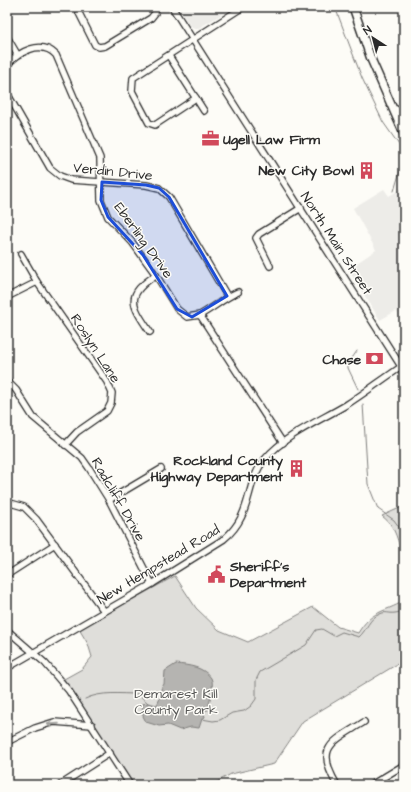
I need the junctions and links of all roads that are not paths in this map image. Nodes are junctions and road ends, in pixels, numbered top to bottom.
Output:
1 (80, 7) edge
2 (156, 7) edge
3 (172, 7) edge
4 (243, 7) edge
5 (353, 7) edge
6 (7, 37) edge
7 (193, 40) junction
8 (17, 54) junction
9 (169, 56) junction
10 (7, 65) edge
11 (7, 93) edge
12 (196, 98) junction
13 (391, 104) junction
14 (204, 111) dead end
15 (404, 122) edge
16 (404, 134) edge
17 (102, 182) junction
18 (301, 208) junction
19 (21, 254) dead end
20 (270, 266) dead end
21 (156, 275) junction
22 (37, 282) junction
23 (238, 292) dead end
24 (227, 296) junction
25 (7, 297) edge
26 (200, 315) junction
27 (150, 332) dead end
28 (403, 369) edge
29 (7, 381) edge
30 (283, 443) junction
31 (65, 445) junction
32 (161, 469) dead end
33 (108, 500) junction
34 (7, 502) edge
35 (54, 544) junction
36 (7, 575) edge
37 (152, 584) junction
38 (104, 612) junction
39 (7, 630) edge
40 (33, 652) junction
41 (7, 668) edge
42 (364, 722) dead end
43 (92, 725) junction
44 (7, 742) edge
45 (110, 753) junction
46 (404, 765) edge
47 (60, 785) edge
48 (130, 785) edge
49 (337, 785) edge
50 (371, 785) edge

1 - 2 street
3 - 7 street, North Main Street
4 - 7 street
5 - 13 main road
6 - 8 street
7 - 9 street
7 - 18 street, North Main Street
8 - 10 street
8 - 17 street, Eberling Drive
9 - 12 street
9 - 12 street
11 - 17 street, Verdin Drive
12 - 14 street
13 - 15 main road
13 - 16 main road
17 - 21 street, Eberling Drive
17 - 24 street, Verdin Drive
18 - 20 street
18 - 28 street, North Main Street
19 - 22 street, Roslyn Lane
21 - 26 street, Eberling Drive
21 - 27 street
22 - 25 street
22 - 31 street, Roslyn Lane
23 - 24 street
24 - 26 street
26 - 30 street
28 - 30 street, New Hempstead Road
29 - 31 street, Radcliff Drive
30 - 37 street, New Hempstead Road
31 - 33 street, Radcliff Drive
32 - 33 street
33 - 37 street, Radcliff Drive
34 - 35 street
35 - 36 street
35 - 38 street
37 - 38 street, New Hempstead Road
38 - 40 street, New Hempstead Road
39 - 40 street
40 - 41 street, New Hempstead Road
40 - 43 street
42 - 49 street
43 -> 44 street
43 - 45 street
45 - 47 street
45 - 48 street
46 - 50 street

